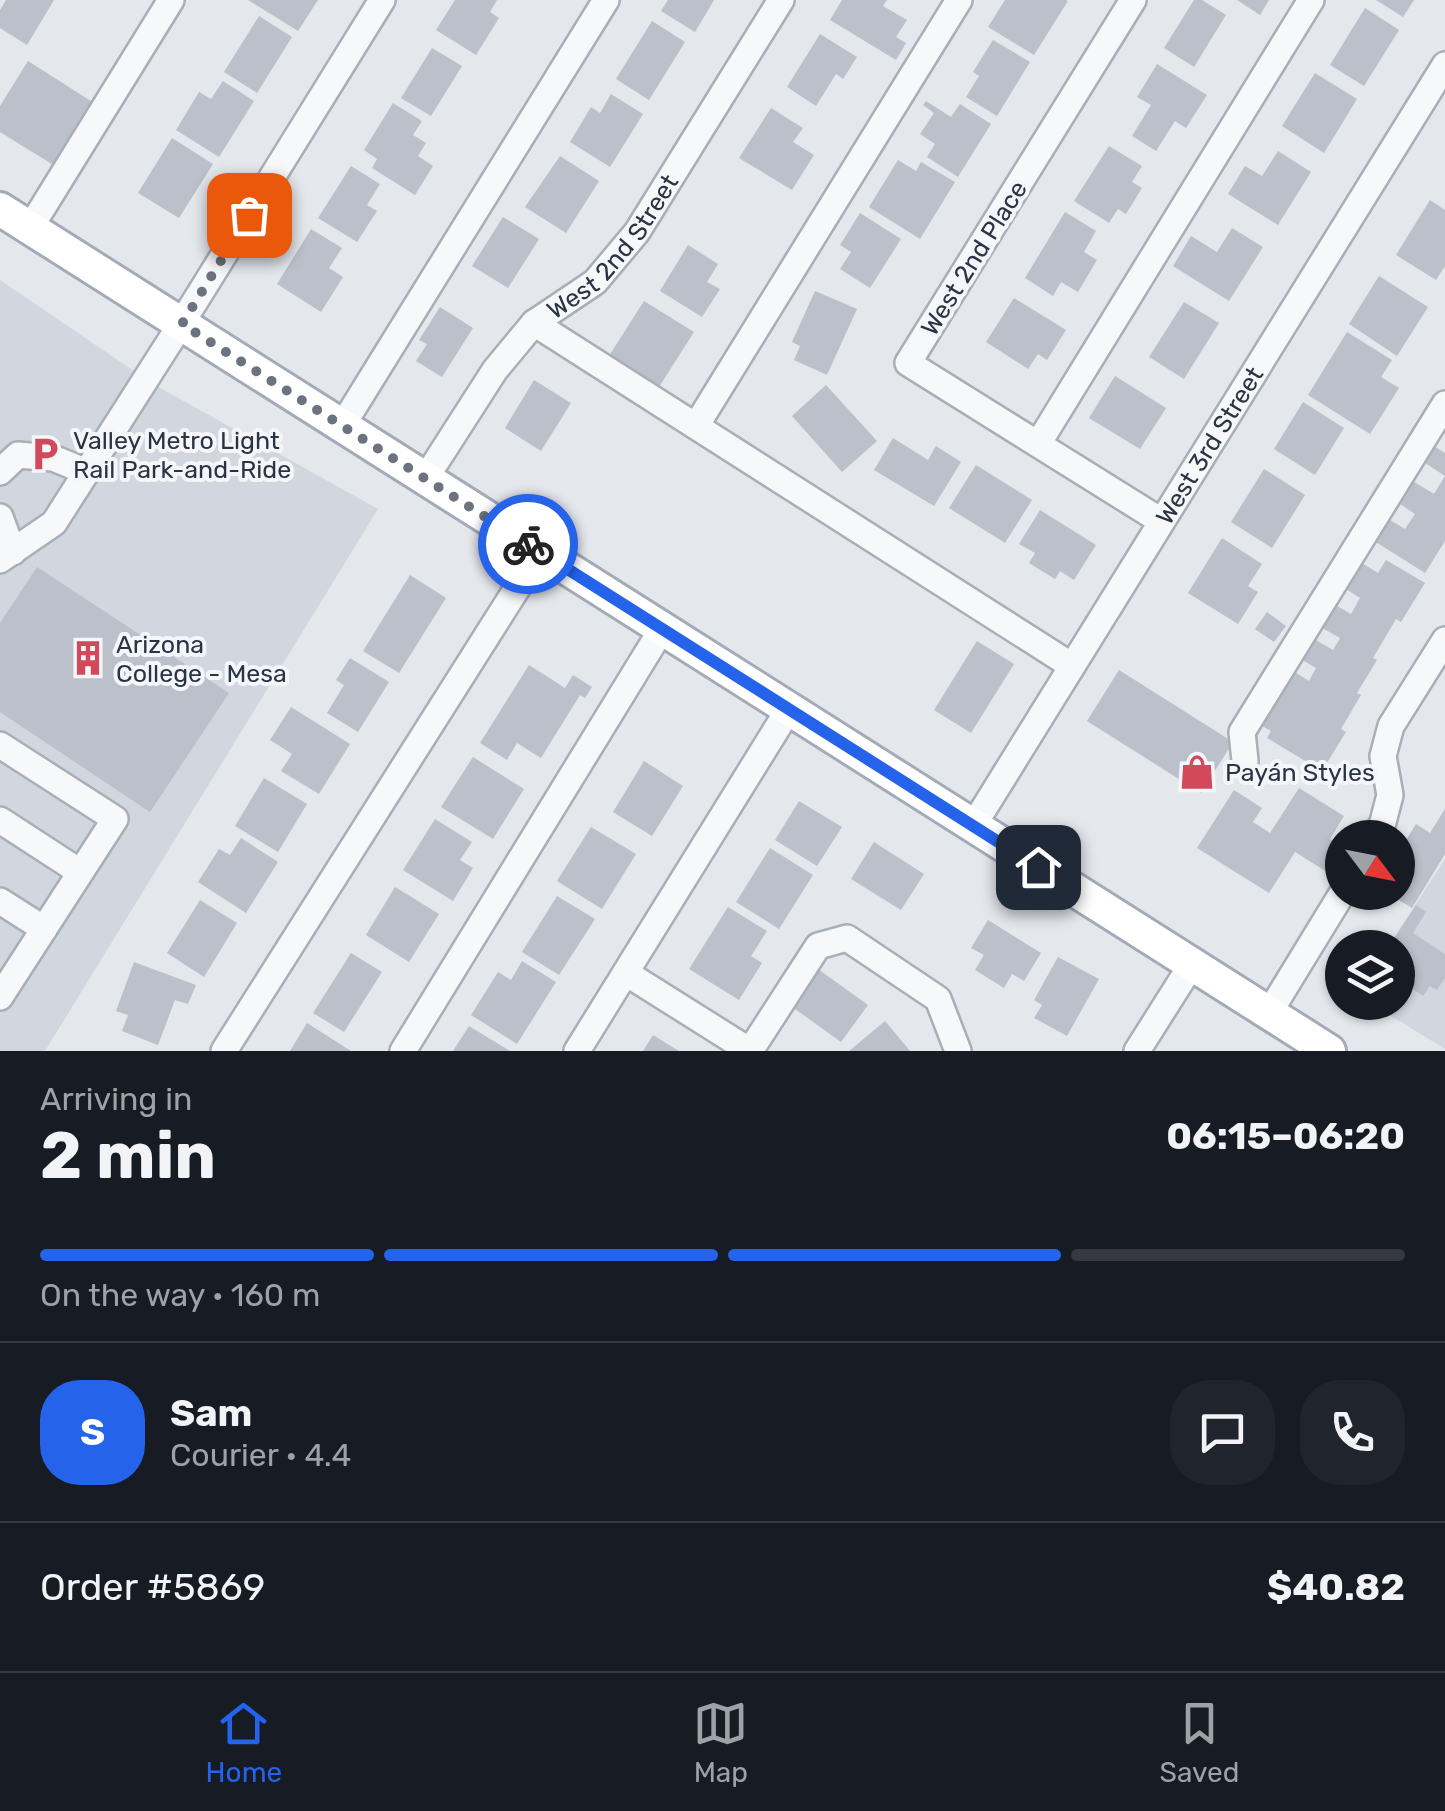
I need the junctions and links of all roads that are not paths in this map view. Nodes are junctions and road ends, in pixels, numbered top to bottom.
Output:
1 (171, 0) edge
2 (382, 0) edge
3 (606, 0) edge
4 (781, 0) edge
5 (960, 0) edge
6 (1132, 0) edge
7 (1311, 0) edge
8 (1445, 65) edge
9 (0, 208) edge
10 (30, 228) junction
11 (534, 323) junction
12 (182, 324) junction
13 (1445, 404) edge
14 (342, 426) junction
15 (696, 426) junction
16 (1038, 444) junction
17 (0, 472) edge
18 (87, 472) junction
19 (425, 479) junction
20 (0, 517) edge
21 (1162, 522) junction
22 (540, 552) junction
23 (6, 556) edge
24 (662, 629) junction
25 (1445, 640) edge
26 (1072, 666) junction
27 (789, 709) junction
28 (0, 744) edge
29 (1246, 762) dead end
30 (0, 820) edge
31 (1384, 820) edge
32 (973, 826) junction
33 (80, 872) junction
34 (0, 901) edge
35 (1332, 910) edge
36 (44, 929) junction
37 (1192, 964) junction
38 (626, 973) junction
39 (2, 989) edge
40 (1269, 1013) junction
41 (1325, 1050) edge
42 (224, 1051) edge
43 (403, 1051) edge
44 (577, 1051) edge
45 (750, 1051) edge
46 (958, 1051) edge
47 (1137, 1051) edge

1 - 10 street
2 - 12 street
3 - 14 street
4 - 11 street, West 2nd Street
5 - 15 street
6 - 16 street, West 2nd Place
7 - 16 street
8 - 21 street, West 3rd Street
9 - 10 main road
10 - 12 main road
11 - 15 street
11 - 19 street, West 2nd Street
12 - 14 main road
12 - 18 street
13 - 29 street
14 - 19 main road
15 - 26 street
16 - 21 street, West 2nd Place
17 - 18 street
18 - 23 street
19 - 22 main road
20 - 23 street
21 - 26 street, West 3rd Street
22 - 24 main road
22 - 42 street
24 - 27 main road
24 - 43 street
25 - 31 street
26 - 32 street, West 3rd Street
27 - 32 main road
27 - 38 street
28 - 33 street
30 - 33 street
32 - 37 main road
33 - 36 street
34 - 36 street
35 - 40 street
36 - 39 street
37 - 40 main road
37 - 47 street
38 - 44 street
38 - 45 street
40 - 41 main road
45 - 46 street

